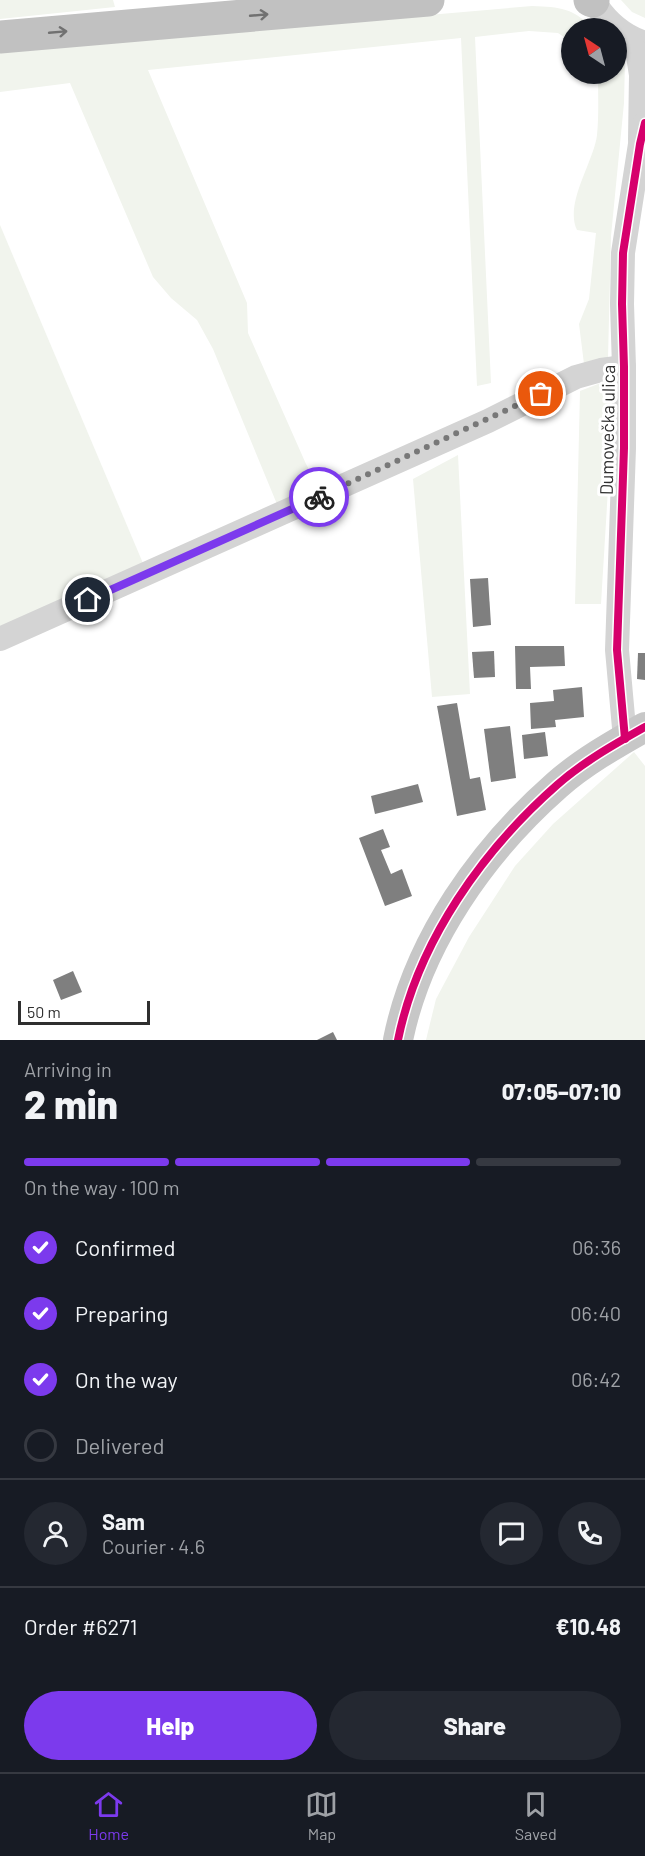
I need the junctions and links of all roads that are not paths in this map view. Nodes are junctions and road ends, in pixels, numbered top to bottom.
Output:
1 (428, 0) edge
2 (592, 0) edge
3 (0, 38) edge
4 (637, 40) edge
5 (642, 133) edge
6 (624, 367) junction
7 (0, 639) edge
8 (635, 733) edge
9 (398, 1040) edge

3 -> 1 highway
2 - 4 street
4 - 5 street, Dumovečka ulica
5 - 6 street, Dumovečka ulica
6 - 7 street
6 - 8 street, Dumovečka ulica
8 - 9 main road

